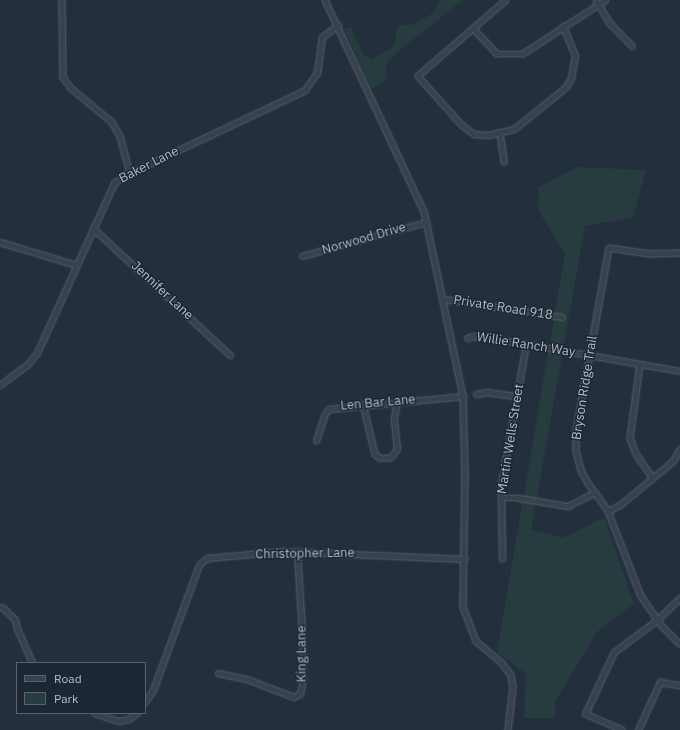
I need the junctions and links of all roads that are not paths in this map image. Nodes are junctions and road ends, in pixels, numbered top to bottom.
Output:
1 (62, 0) edge
2 (325, 0) edge
3 (506, 0) edge
4 (605, 0) edge
5 (598, 2) edge
6 (338, 25) junction
7 (563, 26) junction
8 (473, 28) junction
9 (632, 46) dead end
10 (500, 132) junction
11 (504, 162) dead end
12 (130, 173) junction
13 (426, 222) junction
14 (93, 228) junction
15 (0, 242) edge
16 (680, 253) edge
17 (302, 256) dead end
18 (76, 266) junction
19 (444, 299) junction
20 (562, 317) dead end
21 (467, 338) dead end
22 (526, 344) junction
23 (230, 355) dead end
24 (590, 355) junction
25 (640, 364) junction
26 (680, 371) edge
27 (0, 385) edge
28 (476, 394) dead end
29 (463, 396) junction
30 (517, 396) junction
31 (398, 401) junction
32 (363, 404) junction
33 (316, 441) dead end
34 (680, 449) edge
35 (653, 478) junction
36 (595, 492) junction
37 (501, 498) junction
38 (608, 511) junction
39 (297, 552) junction
40 (465, 559) junction
41 (502, 559) dead end
42 (680, 598) edge
43 (2, 607) dead end
44 (657, 620) junction
45 (680, 644) edge
46 (33, 662) edge
47 (218, 673) dead end
48 (680, 685) edge
49 (146, 700) edge
50 (97, 714) edge
51 (136, 714) edge
52 (508, 730) edge
53 (622, 730) edge
54 (638, 730) edge

1 - 12 street
2 - 6 street
3 - 8 street
4 - 5 street
5 - 7 street
5 - 9 street
6 - 12 street, Baker Lane
6 - 13 street
7 - 8 street
7 - 10 street
8 - 10 street
10 - 11 street
12 - 14 street, Baker Lane
13 - 17 street, Norwood Drive
13 - 19 street
14 - 18 street, Baker Lane
14 - 23 street, Jennifer Lane
15 - 18 street
16 - 24 street, Bryson Ridge Trail
18 - 27 street, Baker Lane
19 - 20 street, Private Road 918
19 - 29 street
21 - 22 street, Willie Ranch Way
22 - 24 street, Willie Ranch Way
22 - 30 street, Martin Wells Street
24 - 25 street, Willie Ranch Way
24 - 36 street, Bryson Ridge Trail
25 - 26 street, Willie Ranch Way
25 - 35 street
28 - 30 street
29 - 31 street, Len Bar Lane
29 - 40 street
30 - 37 street, Martin Wells Street
31 - 32 street, Len Bar Lane
31 - 32 street
32 - 33 street, Len Bar Lane
34 - 35 street
35 - 38 street
36 - 37 street
36 - 38 street, Bryson Ridge Trail
37 - 41 street, Martin Wells Street
38 - 44 street, Bryson Ridge Trail
39 - 40 street, Christopher Lane
39 - 47 street, King Lane
39 - 49 street, Christopher Lane
40 - 52 street
42 - 44 street
43 - 46 street
44 - 45 street, Bryson Ridge Trail
44 - 53 street
48 - 54 street
50 - 51 street

